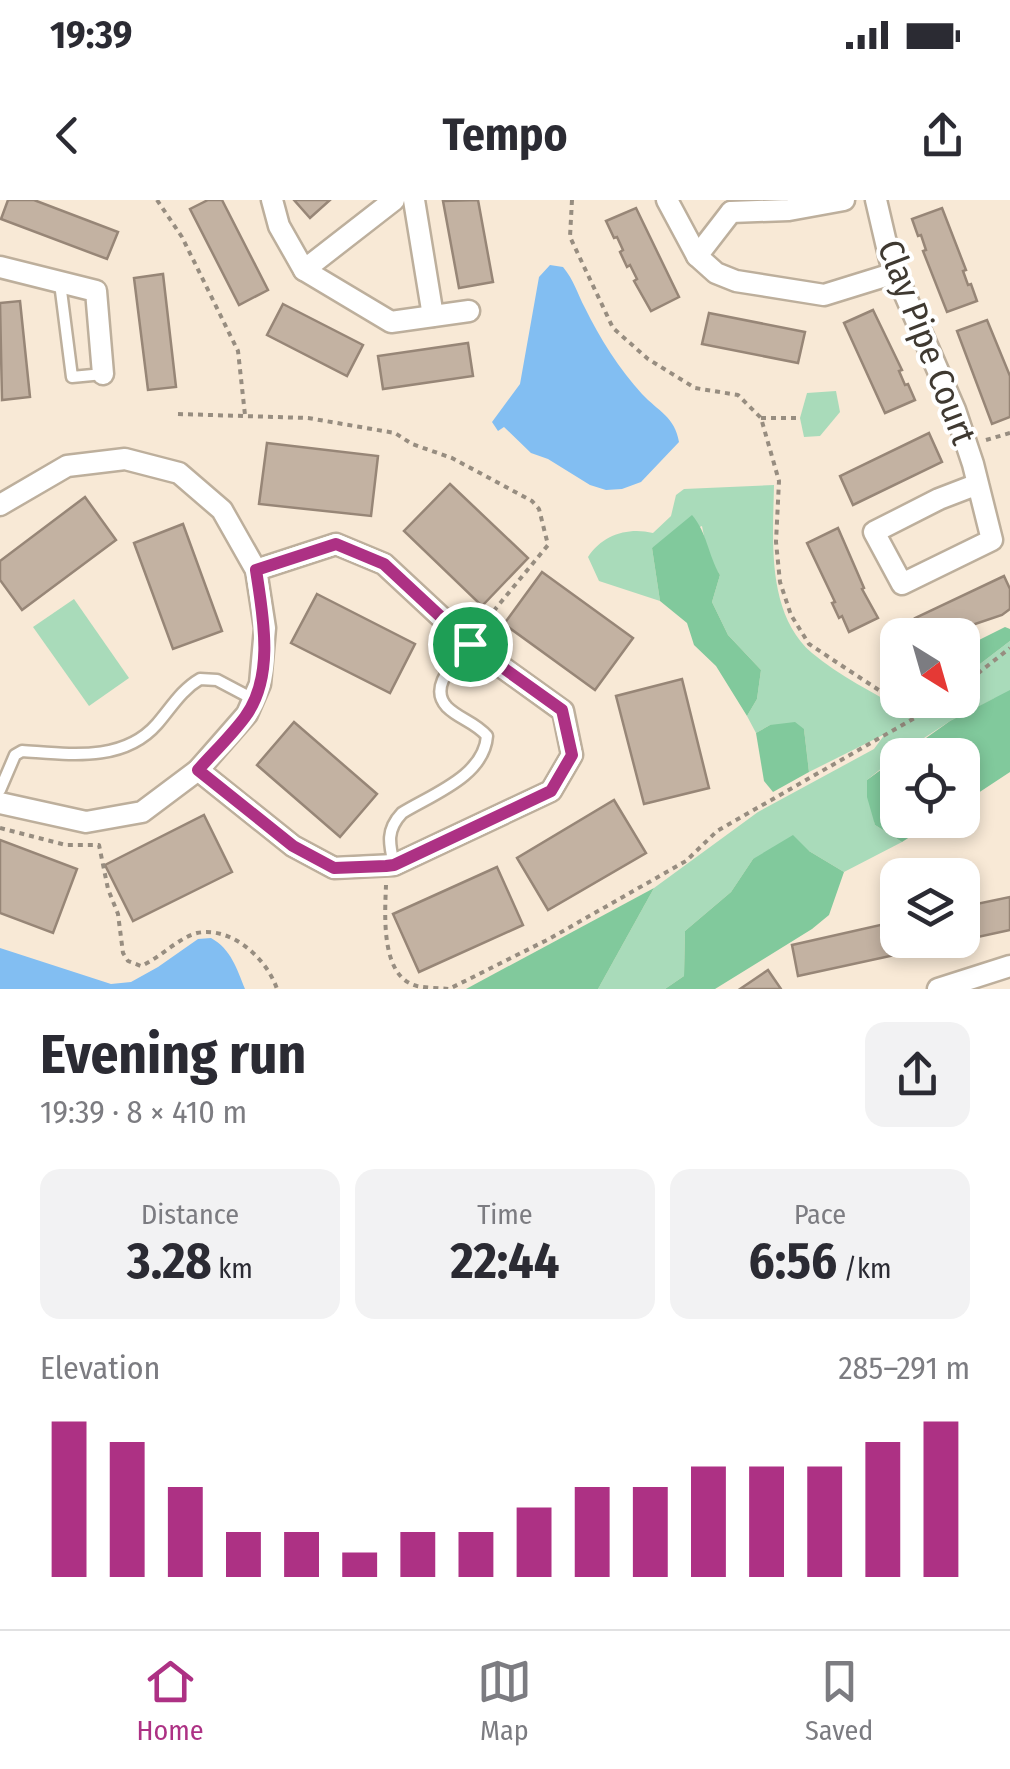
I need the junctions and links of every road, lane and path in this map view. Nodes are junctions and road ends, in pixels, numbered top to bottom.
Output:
1 (156, 200) edge
2 (272, 200) edge
3 (394, 200) edge
4 (414, 200) edge
5 (572, 200) edge
6 (668, 200) edge
7 (844, 200) edge
8 (876, 200) edge
9 (727, 206) edge
10 (698, 256) junction
11 (0, 267) edge
12 (304, 270) junction
13 (896, 273) junction
14 (60, 282) junction
15 (469, 311) dead end
16 (433, 316) junction
17 (104, 374) joint
18 (178, 414) dead end
19 (246, 416) junction
20 (760, 418) junction
21 (800, 418) dead end
22 (1010, 433) edge
23 (977, 443) dead end
24 (978, 484) junction
25 (0, 505) edge
26 (256, 570) junction
27 (470, 644) junction
28 (1010, 648) edge
29 (980, 672) edge
30 (880, 691) edge
31 (254, 700) junction
32 (915, 718) edge
33 (198, 770) junction
34 (0, 790) edge
35 (0, 803) edge
36 (0, 828) edge
37 (390, 865) junction
38 (1010, 966) edge
39 (277, 989) edge
40 (938, 989) edge

1 - 19 path
2 - 12 street
3 - 12 street
4 - 16 street
5 - 20 path
6 - 10 street
7 - 9 street
8 - 13 street, Clay Pipe Court
9 - 10 street
10 - 13 street
11 - 14 street
12 - 16 street
13 - 24 street, Clay Pipe Court
14 - 17 street
14 - 17 lane
15 - 16 street
18 - 19 path
19 - 27 path
20 - 21 path
20 - 30 path
22 - 23 path
24 - 24 street, Clay Pipe Court
25 - 26 street
26 - 27 street
26 - 31 street
27 - 37 lane
27 - 37 street
28 - 29 path
31 - 33 street
31 - 34 lane
32 - 37 path
33 - 35 street
33 - 37 street
36 - 39 path
38 - 40 street

